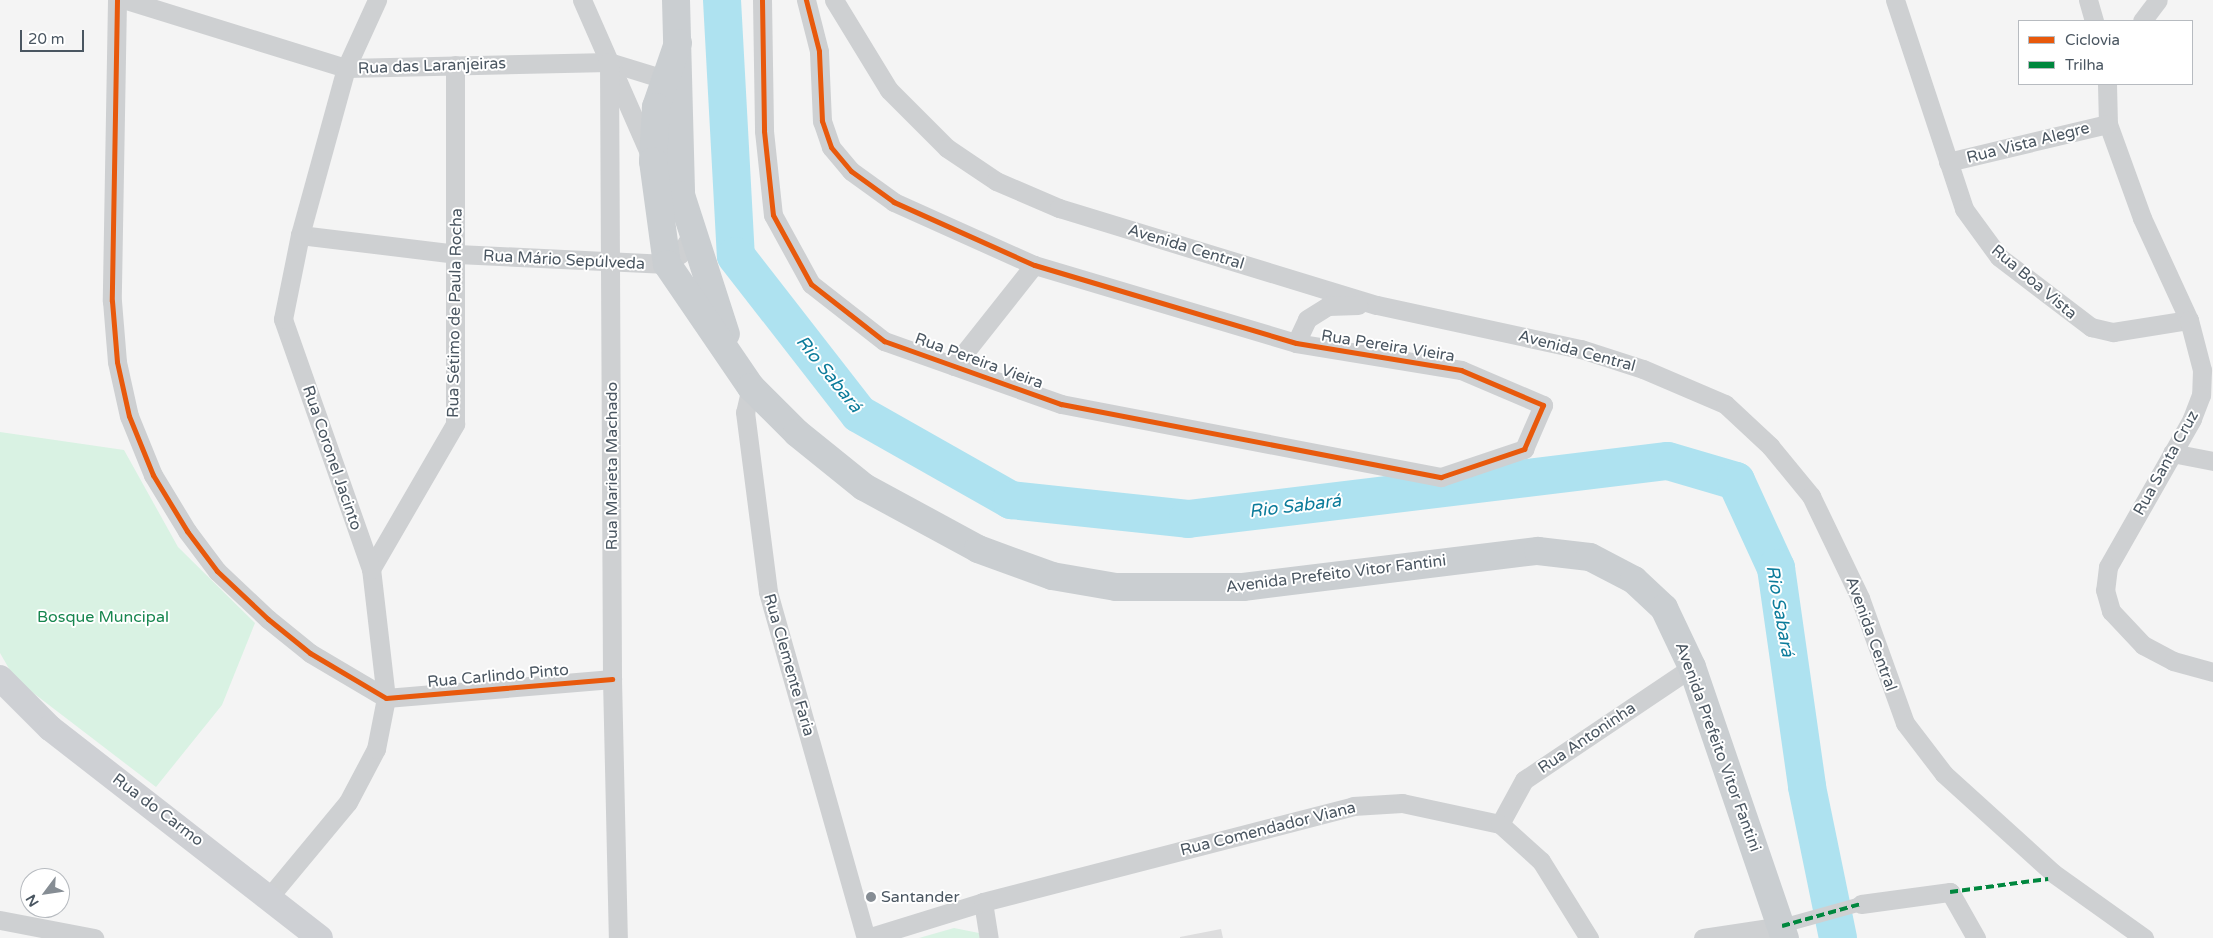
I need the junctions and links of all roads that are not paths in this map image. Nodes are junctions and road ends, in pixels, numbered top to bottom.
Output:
1 (117, 0) edge
2 (126, 0) edge
3 (377, 0) edge
4 (582, 0) edge
5 (676, 0) edge
6 (762, 0) edge
7 (806, 0) edge
8 (834, 0) edge
9 (1895, 0) edge
10 (2088, 0) edge
11 (2158, 0) edge
12 (2094, 20) edge
13 (2143, 20) edge
14 (609, 62) junction
15 (455, 64) junction
16 (346, 68) junction
17 (2108, 85) edge
18 (671, 87) junction
19 (2108, 124) junction
20 (653, 161) junction
21 (1948, 162) junction
22 (693, 232) junction
23 (300, 235) junction
24 (457, 254) junction
25 (613, 264) junction
26 (667, 264) junction
27 (1034, 265) junction
28 (1377, 305) junction
29 (2190, 320) junction
30 (1296, 343) junction
31 (2205, 346) edge
32 (731, 353) junction
33 (954, 366) junction
34 (751, 387) junction
35 (2172, 453) junction
36 (2213, 461) edge
37 (371, 569) junction
38 (1692, 667) junction
39 (2213, 672) edge
40 (0, 678) edge
41 (612, 679) junction
42 (386, 698) junction
43 (1500, 824) junction
44 (270, 896) junction
45 (983, 902) junction
46 (1861, 904) joint
47 (0, 920) edge
48 (36, 931) edge
49 (1785, 934) edge
50 (94, 938) edge
51 (320, 938) edge
52 (618, 938) edge
53 (867, 938) edge
54 (989, 938) edge
55 (1589, 938) edge
56 (1703, 938) edge
57 (1976, 938) edge
58 (2144, 938) edge

1 - 42 street
2 - 16 street, Rua das Laranjeiras
3 - 16 street, Rua Coronel Jacinto
4 - 14 street, Rua Marieta Machado
5 - 18 main road, Avenida Prefeito Vitor Fantini
6 - 33 street, Rua Pereira Vieira
7 - 27 street, Rua Pereira Vieira
8 - 28 street, Avenida Central
9 - 21 street, Rua Boa Vista
10 - 12 street
11 - 13 street
14 - 15 street, Rua das Laranjeiras
14 - 18 street, Rua das Laranjeiras
14 - 20 street
14 - 25 street, Rua Marieta Machado
15 - 16 street, Rua das Laranjeiras
15 - 24 street, Rua Sétimo de Paula Rocha
16 - 23 street, Rua Coronel Jacinto
17 - 19 street, Rua Santa Cruz
18 - 20 main road, Avenida Prefeito Vitor Fantini
18 - 22 main road, Avenida Prefeito Vitor Fantini
19 - 21 street, Rua Vista Alegre
19 - 29 street, Rua Santa Cruz
20 - 26 main road, Avenida Prefeito Vitor Fantini
21 - 29 street, Rua Boa Vista
22 - 26 street, Rua Mário Sepúlveda
22 - 32 main road, Avenida Prefeito Vitor Fantini
23 - 24 street, Rua Mário Sepúlveda
23 - 37 street, Rua Coronel Jacinto
24 - 25 street, Rua Mário Sepúlveda
24 - 37 street, Rua Sétimo de Paula Rocha
25 - 26 street, Rua Mário Sepúlveda
25 - 41 street, Rua Marieta Machado
26 - 32 main road, Avenida Prefeito Vitor Fantini
27 - 30 street, Rua Pereira Vieira
27 - 33 street
28 - 30 street
28 - 58 street, Avenida Central
29 - 31 street, Rua Santa Cruz
30 - 33 street, Rua Pereira Vieira
31 - 35 street, Rua Santa Cruz
32 - 34 main road, Avenida Prefeito Vitor Fantini
34 - 38 main road, Avenida Prefeito Vitor Fantini
34 - 53 street, Rua Clemente Faria
35 - 36 street
35 - 39 street, Rua Santa Cruz
37 - 42 street, Rua Coronel Jacinto
38 - 43 street, Rua Antoninha
38 - 49 main road, Avenida Prefeito Vitor Fantini
40 - 44 main road, Rua do Carmo
41 - 42 street, Rua Carlindo Pinto
41 - 52 street, Rua Marieta Machado
42 - 44 street, Rua Coronel Jacinto
43 - 45 street, Rua Comendador Viana
43 - 55 street
44 - 51 main road, Rua do Carmo
45 - 53 street, Rua Comendador Viana
45 - 54 street
46 - 49 street
46 - 57 street
47 - 48 street
48 - 50 street
49 - 56 street

